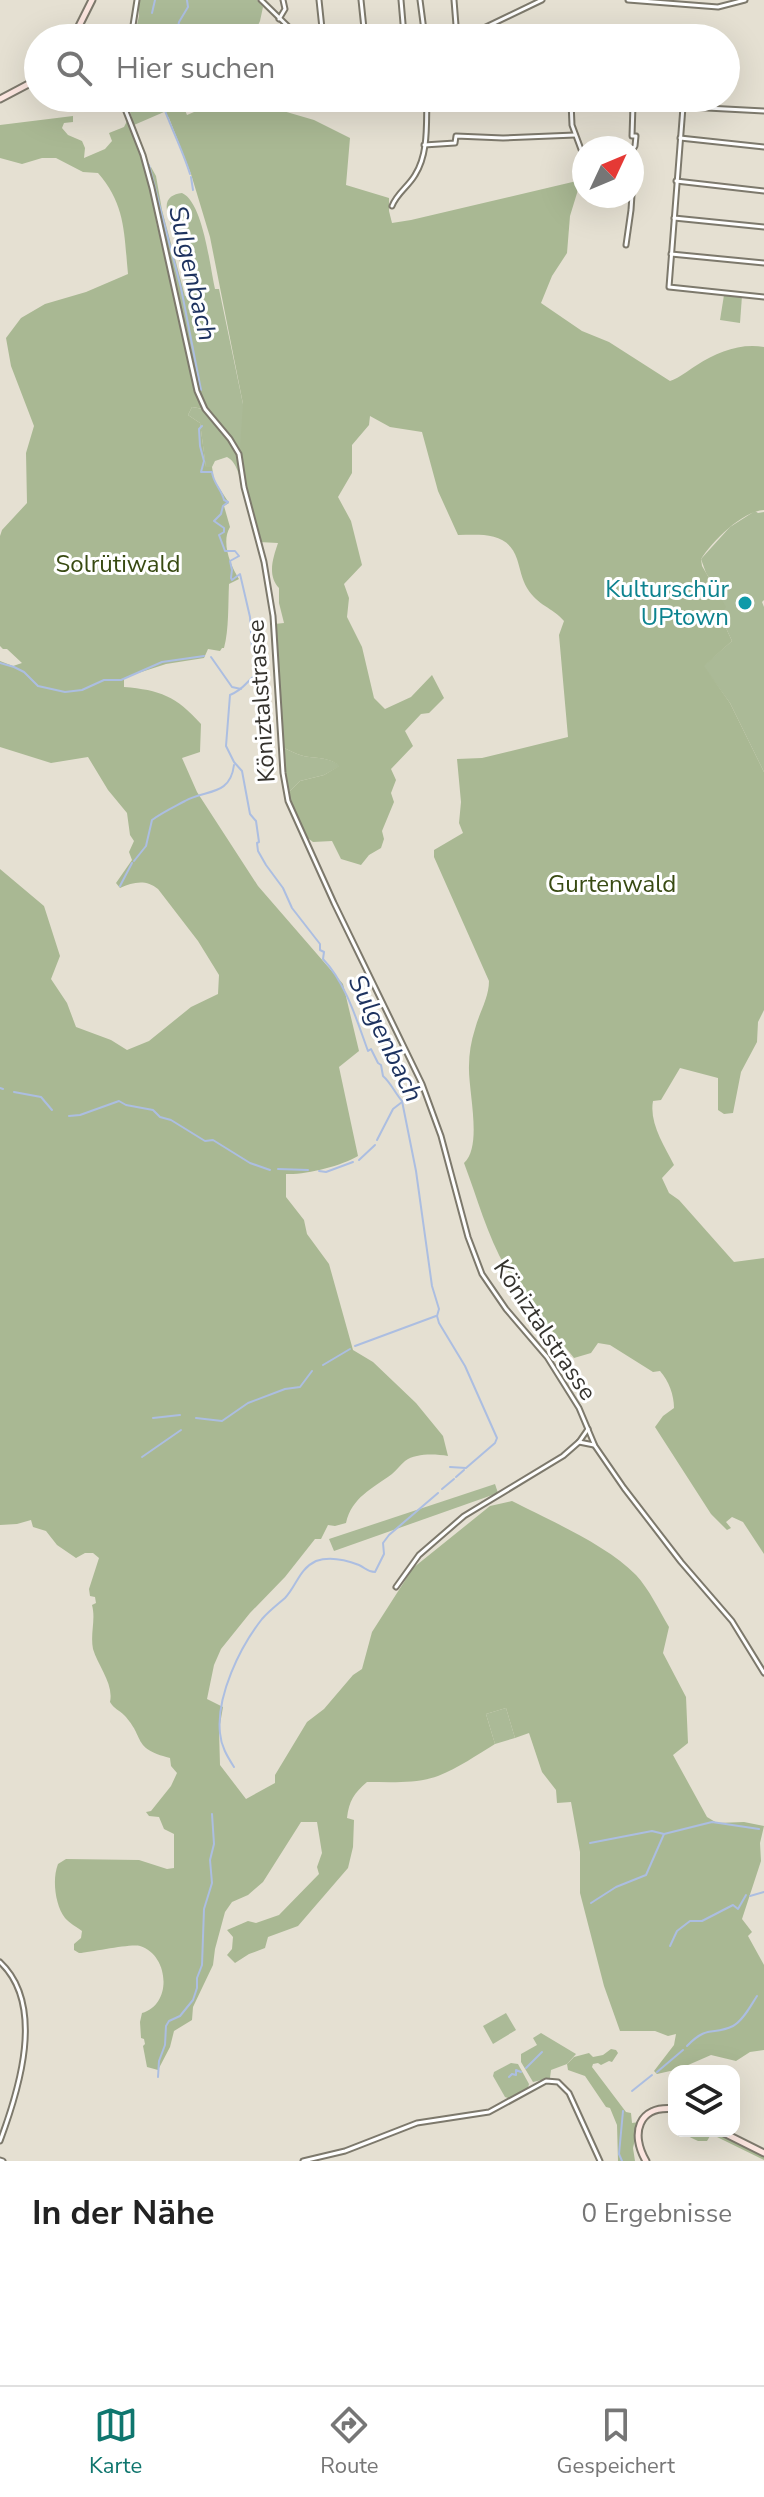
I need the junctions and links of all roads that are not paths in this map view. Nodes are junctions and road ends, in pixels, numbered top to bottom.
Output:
1 (92, 0) edge
2 (137, 0) edge
3 (261, 0) edge
4 (283, 0) edge
5 (319, 0) edge
6 (361, 0) edge
7 (401, 0) edge
8 (420, 0) edge
9 (454, 0) edge
10 (542, 0) edge
11 (628, 0) edge
12 (745, 0) edge
13 (738, 1) edge
14 (279, 19) junction
15 (80, 24) edge
16 (133, 24) edge
17 (285, 24) edge
18 (322, 24) edge
19 (364, 24) edge
20 (403, 24) edge
21 (423, 24) edge
22 (456, 24) edge
23 (492, 24) edge
24 (24, 86) edge
25 (0, 99) edge
26 (740, 110) edge
27 (764, 111) edge
28 (128, 112) edge
29 (426, 112) edge
30 (571, 112) edge
31 (633, 112) edge
32 (683, 112) edge
33 (575, 135) joint
34 (632, 136) edge
35 (680, 138) junction
36 (424, 145) junction
37 (764, 147) edge
38 (676, 181) junction
39 (764, 191) edge
40 (392, 206) dead end
41 (631, 208) edge
42 (674, 218) junction
43 (764, 227) edge
44 (626, 245) dead end
45 (671, 254) junction
46 (764, 263) edge
47 (764, 297) edge
48 (588, 1429) junction
49 (579, 1442) junction
50 (595, 1446) junction
51 (396, 1587) dead end
52 (764, 1673) edge
53 (0, 1962) edge
54 (668, 2109) edge
55 (732, 2137) edge
56 (0, 2141) edge
57 (764, 2153) edge
58 (303, 2161) edge
59 (600, 2161) edge
60 (646, 2161) edge

1 - 15 street
2 - 16 street
3 - 14 street
4 - 14 street
5 - 18 street
6 - 19 street
7 - 20 street
8 - 21 street
9 - 22 street
10 - 23 street
11 - 13 street
12 - 13 street
14 - 17 street
24 - 25 street
26 - 27 street
28 - 48 street, Köniztalstrasse
29 - 36 street
30 - 33 street
31 - 34 street
32 - 35 street
33 - 36 street
35 - 37 street
35 - 38 street
36 - 40 street
38 - 39 street
38 - 42 street
41 - 44 street
42 - 43 street
42 - 45 street
45 - 46 street
45 - 47 street
48 - 49 street
48 - 50 street, Köniztalstrasse
49 - 50 street
49 - 51 street
50 - 52 street, Köniztalstrasse
53 - 56 street
54 - 60 street
55 - 57 street
58 - 59 street

